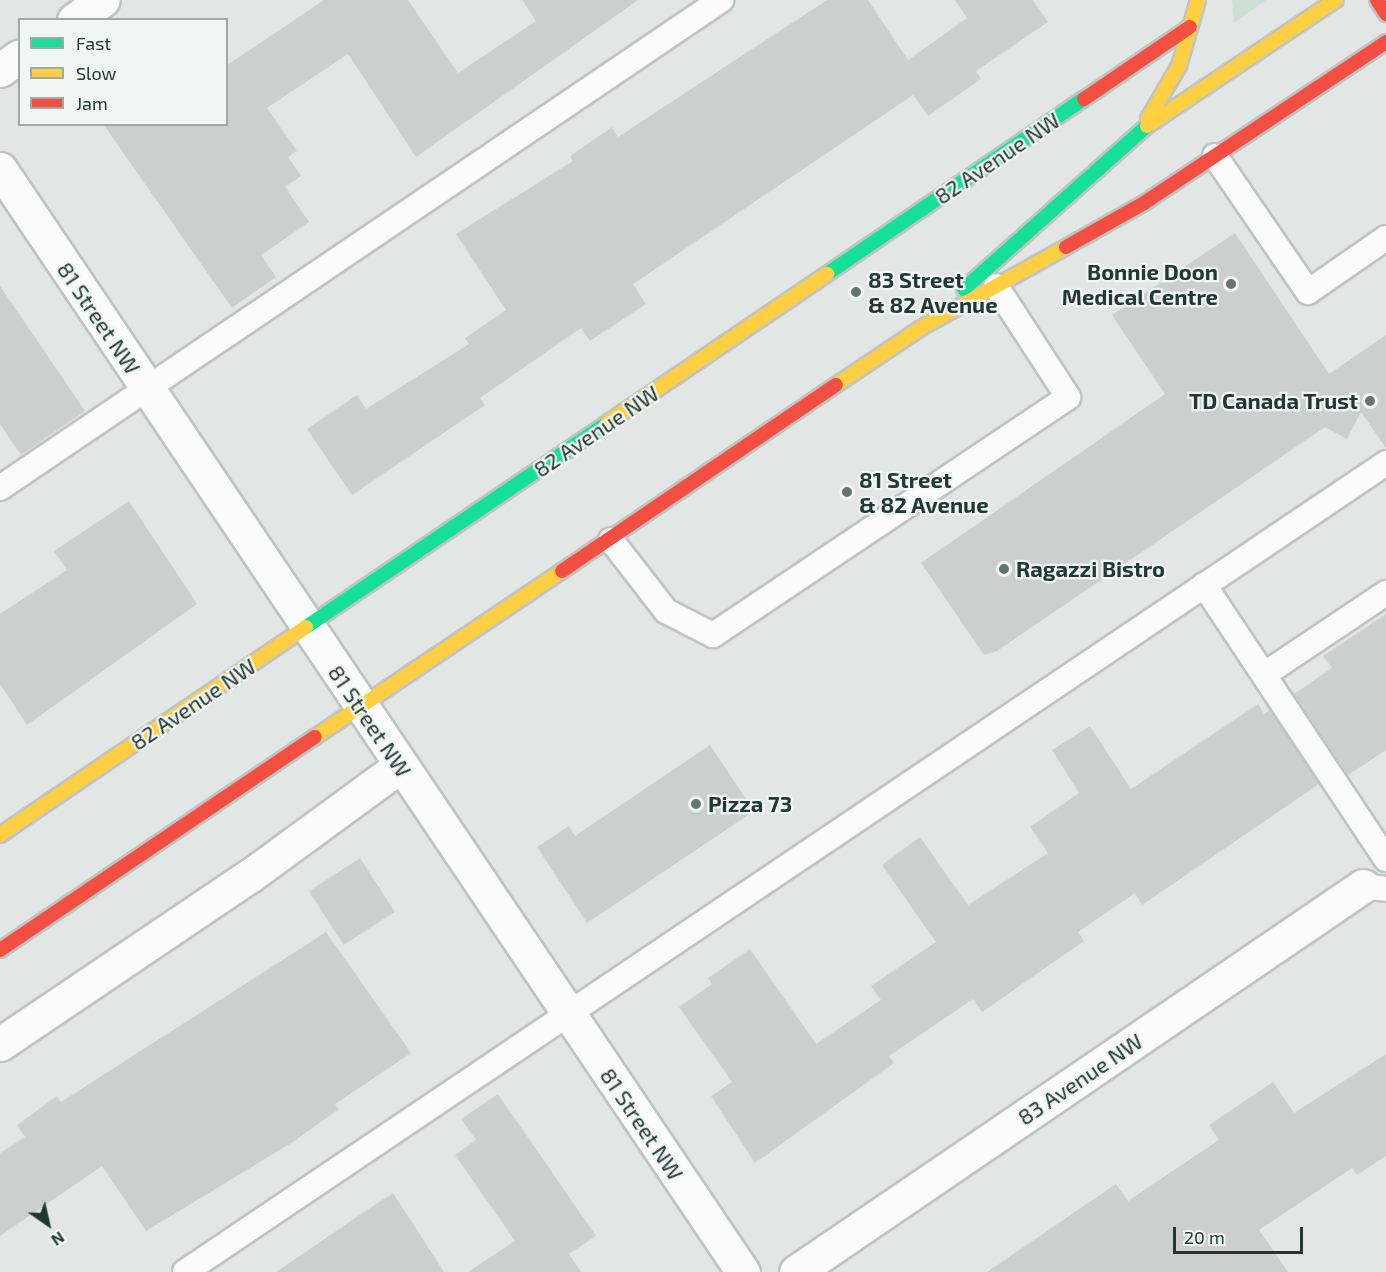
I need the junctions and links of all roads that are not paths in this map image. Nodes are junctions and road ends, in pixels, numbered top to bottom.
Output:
1 (103, 0) edge
2 (721, 0) edge
3 (1198, 0) edge
4 (1336, 0) edge
5 (1377, 0) edge
6 (1386, 14) edge
7 (77, 18) edge
8 (1190, 27) junction
9 (1386, 42) edge
10 (18, 57) edge
11 (0, 70) edge
12 (1139, 131) junction
13 (1215, 156) junction
14 (0, 169) edge
15 (1386, 238) edge
16 (996, 286) junction
17 (921, 328) junction
18 (147, 390) junction
19 (1386, 463) edge
20 (0, 488) edge
21 (610, 540) junction
22 (1204, 585) junction
23 (1386, 593) edge
24 (307, 628) junction
25 (1265, 674) junction
26 (363, 710) junction
27 (400, 766) junction
28 (0, 835) edge
29 (1386, 859) edge
30 (1375, 887) edge
31 (0, 950) edge
32 (568, 1015) junction
33 (0, 1044) edge
34 (185, 1272) edge
35 (743, 1272) edge
36 (796, 1272) edge

1 - 7 street
2 - 18 lane
3 - 8 main road
4 - 12 main road
5 - 6 main road
8 - 12 main road
8 - 24 main road, 82 Avenue NW
9 - 13 main road
10 - 11 street
12 - 17 main road
13 - 15 lane
13 - 16 main road
14 - 18 street, 81 Street NW
16 - 17 main road
16 - 21 lane
17 - 21 main road
18 - 20 lane
18 - 24 street, 81 Street NW
19 - 22 lane
21 - 26 main road
22 - 25 lane
22 - 32 lane
23 - 25 lane
24 - 26 street, 81 Street NW
24 - 28 main road, 82 Avenue NW
25 - 29 lane
26 - 27 street, 81 Street NW
26 - 31 main road
27 - 32 street, 81 Street NW
27 - 33 street
30 - 36 street, 83 Avenue NW
32 - 34 lane
32 - 35 street, 81 Street NW

